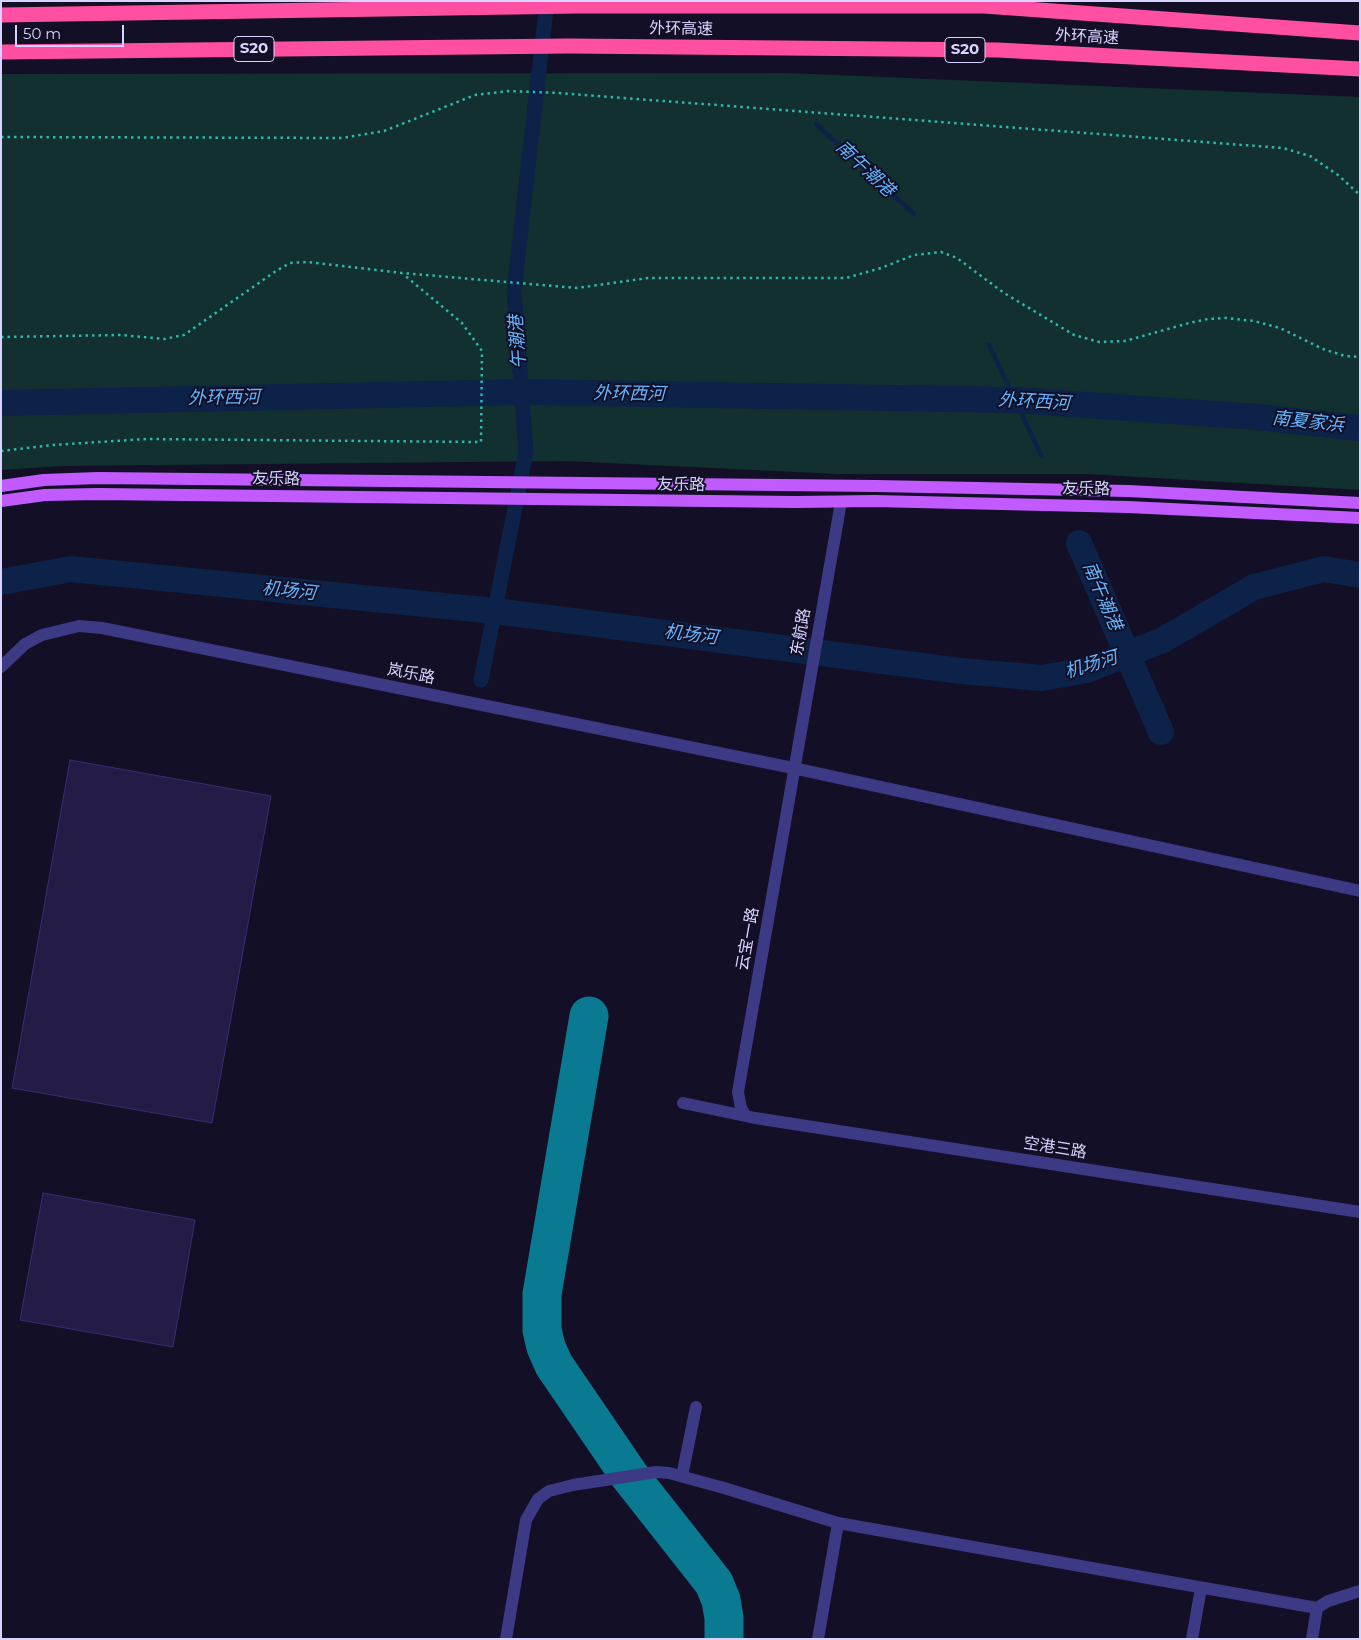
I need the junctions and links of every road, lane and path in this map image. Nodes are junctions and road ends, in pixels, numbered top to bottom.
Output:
1 (1, 15) edge
2 (1360, 33) edge
3 (1, 52) edge
4 (1360, 69) edge
5 (1, 137) edge
6 (1360, 195) edge
7 (402, 273) junction
8 (1, 336) edge
9 (1360, 357) edge
10 (1, 451) edge
11 (1, 486) edge
12 (842, 487) junction
13 (1, 501) edge
14 (841, 502) junction
15 (1360, 503) edge
16 (1360, 518) edge
17 (838, 535) dead end
18 (1, 667) edge
19 (794, 768) junction
20 (1360, 891) edge
21 (683, 1103) dead end
22 (745, 1115) junction
23 (1360, 1212) edge
24 (696, 1407) dead end
25 (682, 1476) junction
26 (838, 1523) junction
27 (1201, 1588) junction
28 (1360, 1591) edge
29 (1317, 1608) junction
30 (506, 1639) edge
31 (818, 1639) edge
32 (1192, 1639) edge
33 (1312, 1639) edge

1 - 2 highway, 外环高速
3 - 4 highway, 外环高速 / S20
5 - 6 path
7 - 8 path
7 - 9 path
7 - 10 path
11 - 12 main road, 友乐路
12 - 14 street, 东航路
12 - 15 main road, 友乐路
13 - 14 main road, 友乐路
14 - 16 main road, 友乐路
14 - 17 street, 东航路
14 - 19 street, 东航路
18 - 19 street, 岚乐路
19 - 20 street, 岚乐路
19 - 22 street, 云宝一路
21 - 22 street, 空港三路
22 - 23 street, 空港三路
24 - 25 street
25 - 26 street
25 - 30 street
26 - 27 street
26 - 31 street
27 - 29 street
27 - 32 street
28 - 29 street
29 - 33 street

